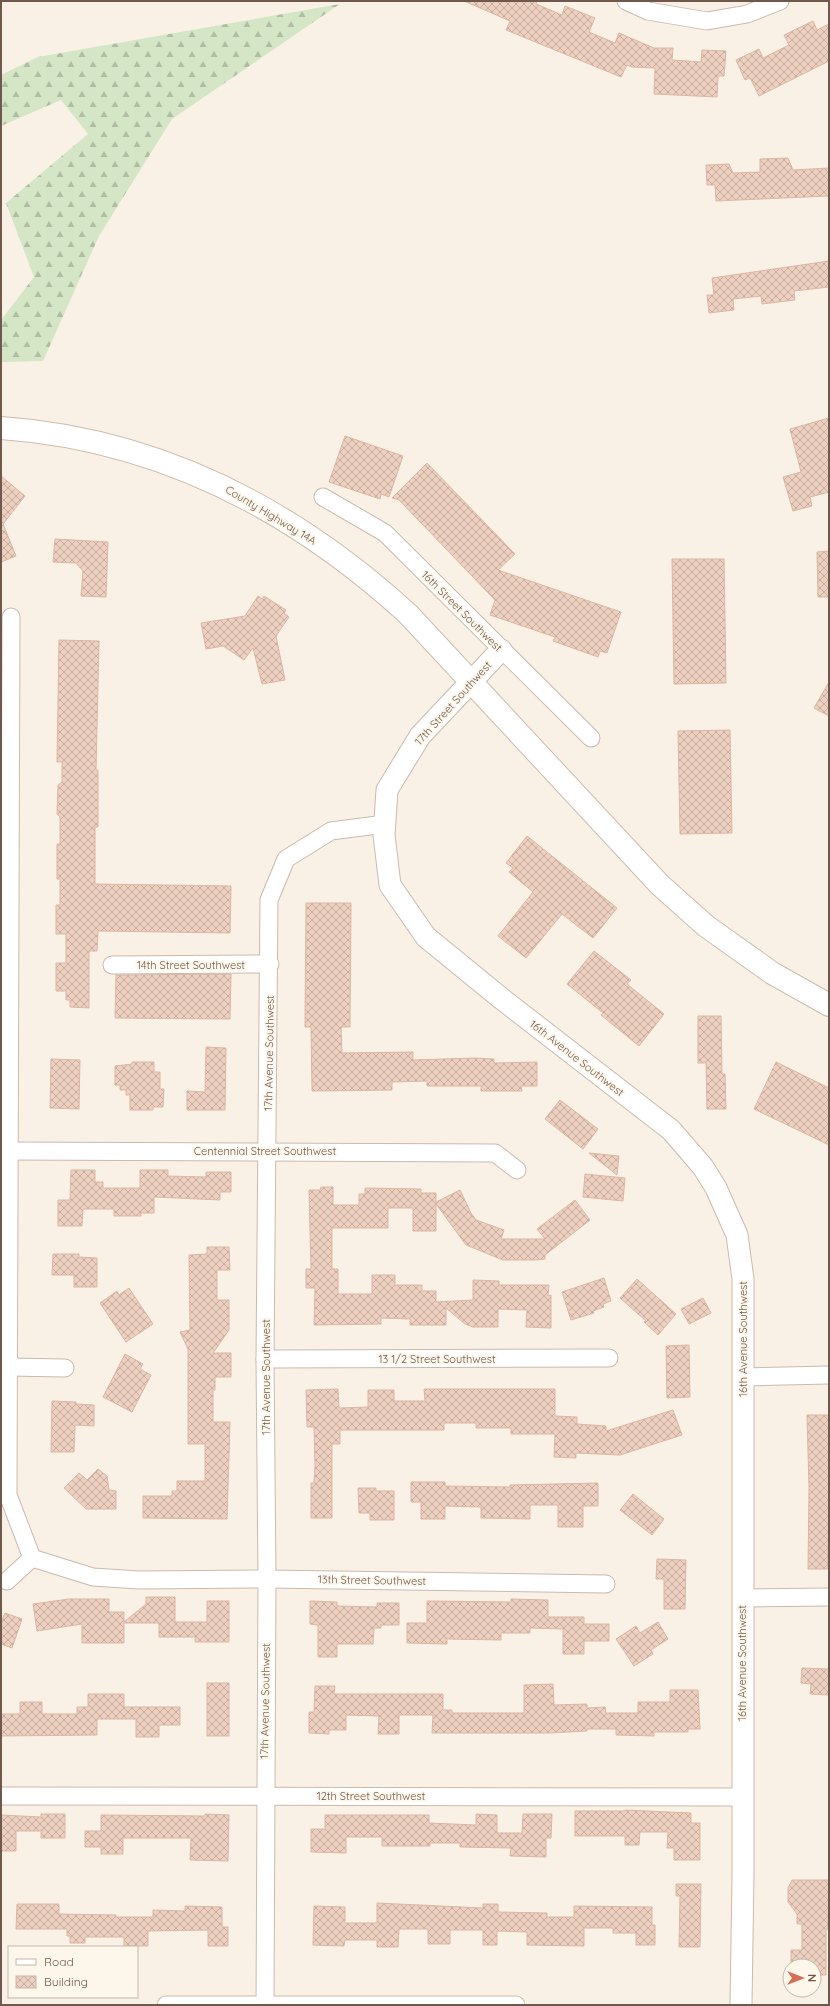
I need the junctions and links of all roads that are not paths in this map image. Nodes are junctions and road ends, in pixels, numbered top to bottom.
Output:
1 (626, 1) edge
2 (780, 1) edge
3 (1, 428) edge
4 (323, 497) dead end
5 (10, 617) dead end
6 (501, 650) junction
7 (471, 683) junction
8 (590, 738) dead end
9 (385, 824) junction
10 (270, 964) junction
11 (112, 965) dead end
12 (5, 982) edge
13 (829, 1005) edge
14 (8, 1151) junction
15 (267, 1152) junction
16 (517, 1170) dead end
17 (609, 1358) dead end
18 (265, 1359) junction
19 (10, 1367) junction
20 (65, 1368) dead end
21 (829, 1375) edge
22 (743, 1377) junction
23 (32, 1558) junction
24 (266, 1579) junction
25 (7, 1581) dead end
26 (606, 1584) dead end
27 (829, 1597) edge
28 (743, 1598) junction
29 (1, 1796) edge
30 (264, 1796) junction
31 (742, 1797) junction
32 (166, 2005) edge
33 (265, 2005) edge
34 (516, 2005) edge
35 (741, 2005) edge

1 - 2 street
3 - 7 main road, County Highway 14A
4 - 6 street, 16th Street Southwest
5 - 12 street
6 - 7 street, 17th Street Southwest
6 - 8 street, 16th Street Southwest
7 - 9 street, 17th Street Southwest
7 - 13 main road, County Highway 14A
9 - 10 street, 17th Avenue Southwest
9 - 22 street, 16th Avenue Southwest
10 - 11 street, 14th Street Southwest
10 - 15 street, 17th Avenue Southwest
12 - 14 street
14 - 15 street, Centennial Street Southwest
14 - 19 street
15 - 16 street, Centennial Street Southwest
15 - 18 street, 17th Avenue Southwest
17 - 18 street, 13 1/2 Street Southwest
18 - 24 street, 17th Avenue Southwest
19 - 20 street
19 - 23 street
21 - 22 street
22 - 28 street, 16th Avenue Southwest
23 - 24 street, 13th Street Southwest
23 - 25 street
24 - 26 street, 13th Street Southwest
24 - 30 street, 17th Avenue Southwest
27 - 28 street
28 - 31 street, 16th Avenue Southwest
29 - 30 street, 12th Street Southwest
30 - 31 street, 12th Street Southwest
30 - 33 street, 17th Avenue Southwest
31 - 35 street, 16th Avenue Southwest
32 - 33 street
33 - 34 street

